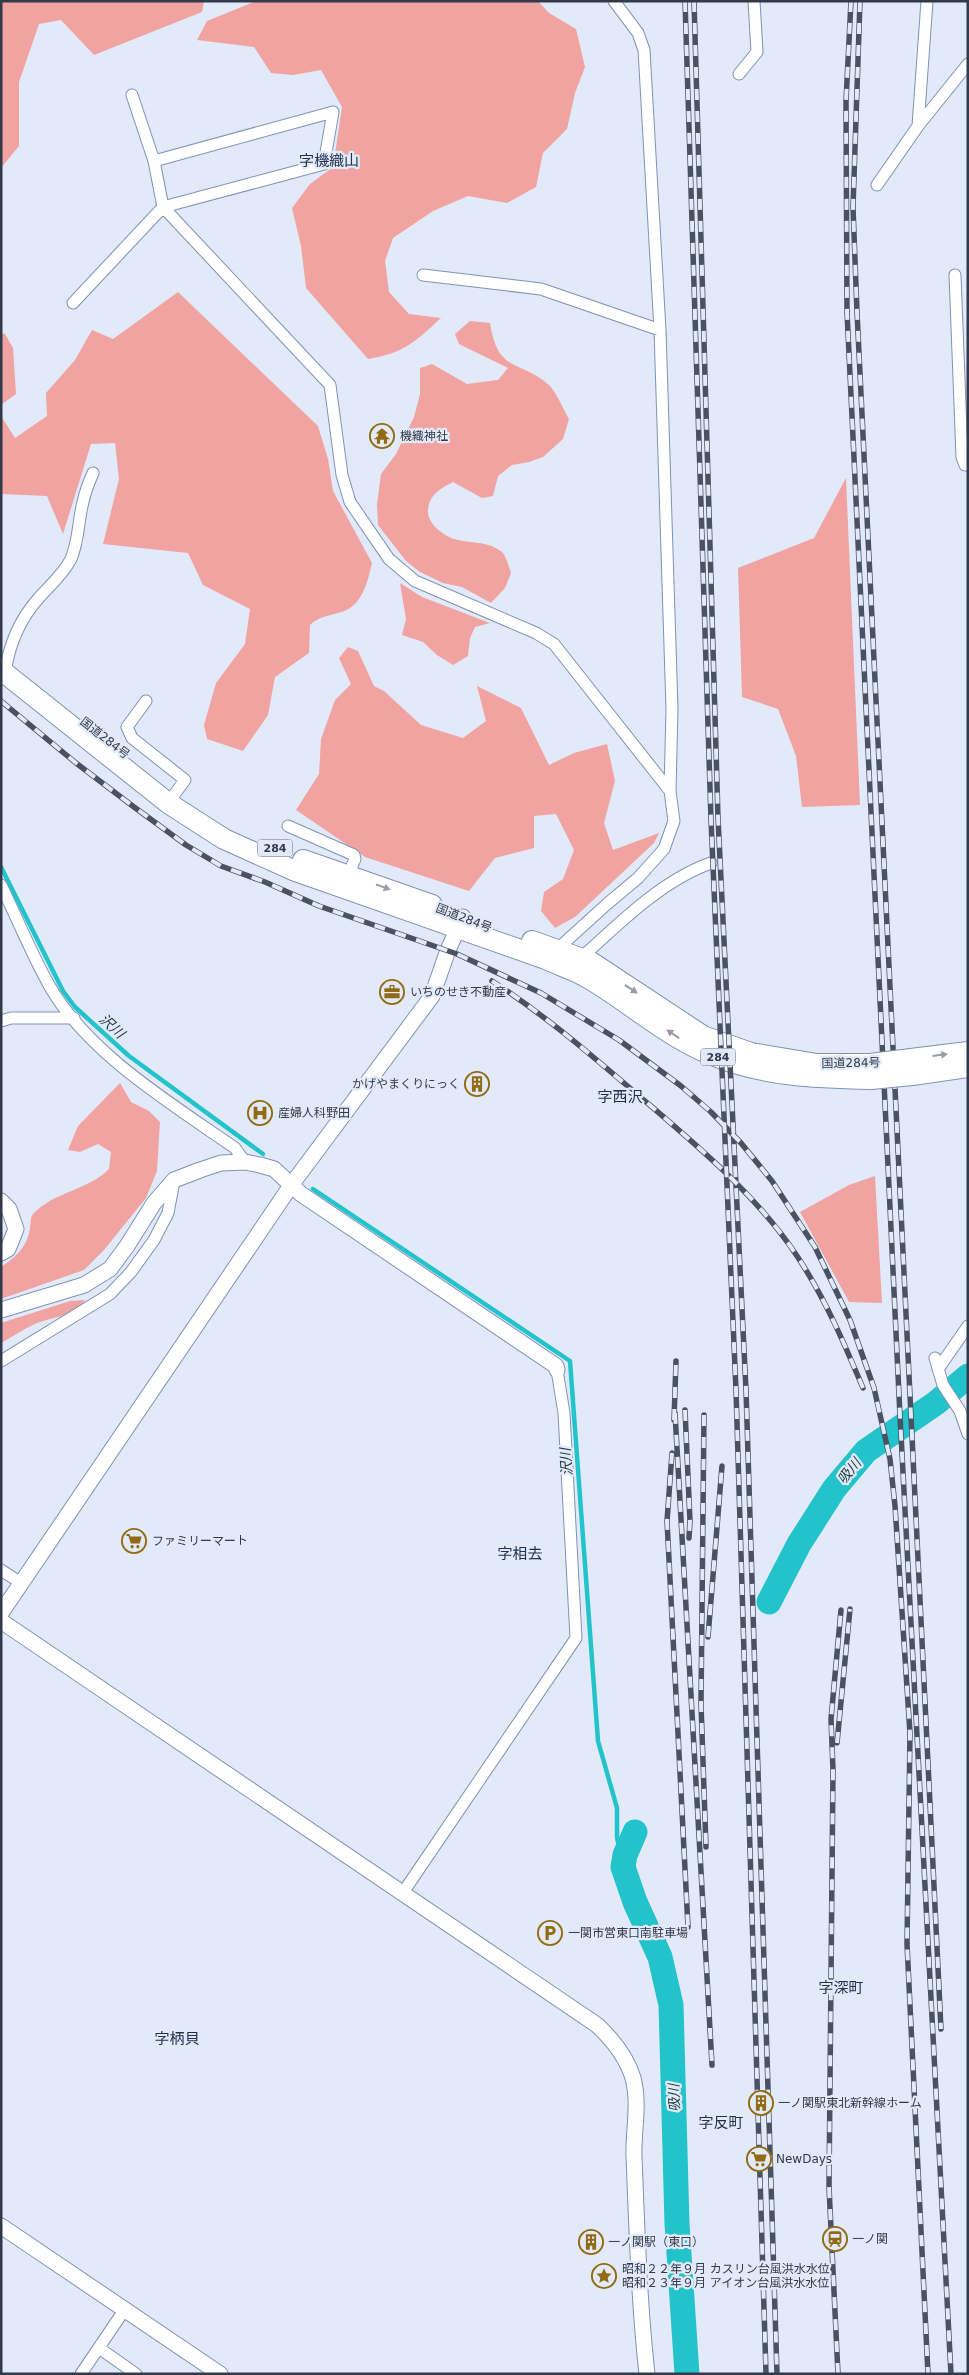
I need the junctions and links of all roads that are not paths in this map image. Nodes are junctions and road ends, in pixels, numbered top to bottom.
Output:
1 (614, 1) edge
2 (754, 1) edge
3 (926, 1) edge
4 (968, 64) edge
5 (739, 74) dead end
6 (132, 95) dead end
7 (918, 126) junction
8 (154, 161) junction
9 (877, 185) dead end
10 (163, 207) junction
11 (423, 275) dead end
12 (955, 275) dead end
13 (73, 303) dead end
14 (660, 330) junction
15 (968, 465) edge
16 (93, 473) dead end
17 (4, 665) edge
18 (146, 701) dead end
19 (670, 791) junction
20 (172, 798) junction
21 (288, 826) dead end
22 (710, 863) dead end
23 (345, 882) junction
24 (1, 885) edge
25 (461, 923) junction
26 (552, 954) junction
27 (574, 964) junction
28 (74, 1018) junction
29 (1, 1021) edge
30 (968, 1052) edge
31 (912, 1067) junction
32 (968, 1067) edge
33 (245, 1162) junction
34 (174, 1180) junction
35 (292, 1184) junction
36 (1, 1201) edge
37 (1, 1253) edge
38 (1, 1310) edge
39 (968, 1326) edge
40 (1, 1362) edge
41 (557, 1370) joint
42 (961, 1406) edge
43 (968, 1434) edge
44 (1, 1570) edge
45 (21, 1583) junction
46 (1, 1613) edge
47 (1, 1620) edge
48 (402, 1894) junction
49 (1, 2226) edge
50 (125, 2309) junction
51 (98, 2348) junction
52 (81, 2374) edge
53 (136, 2374) edge
54 (220, 2374) edge
55 (647, 2374) edge

1 - 14 street
2 - 5 street
3 - 7 street
4 - 7 street
6 - 8 street
7 - 9 street
8 - 10 street
8 - 10 street
10 - 13 street
10 - 19 street
11 - 14 street
12 - 15 street
14 - 19 street
16 - 17 street
17 - 20 highway, 国道284号 / 284
18 - 20 street
19 - 26 street
20 - 23 highway, 国道284号 / 284
21 - 23 street
22 - 27 street
23 - 25 highway, 国道284号 / 284
24 - 28 street
25 - 26 highway, 国道284号 / 284
25 - 35 street
26 - 27 highway, 国道284号 / 284
27 - 31 highway, 国道284号 / 284, bridge
28 - 29 street
28 - 33 street
31 -> 30 highway, 国道284号 / 284
31 - 32 highway, 国道284号 / 284
33 - 34 street
33 - 35 street
34 - 38 street
34 - 40 street
35 - 41 street
35 - 45 street
36 - 37 street
39 - 42 street
41 - 48 street
42 - 43 street
44 - 45 street
45 - 46 street
47 - 48 street
48 - 55 street
49 - 50 street
50 - 51 street
50 - 54 street
51 - 52 street
51 - 53 street

